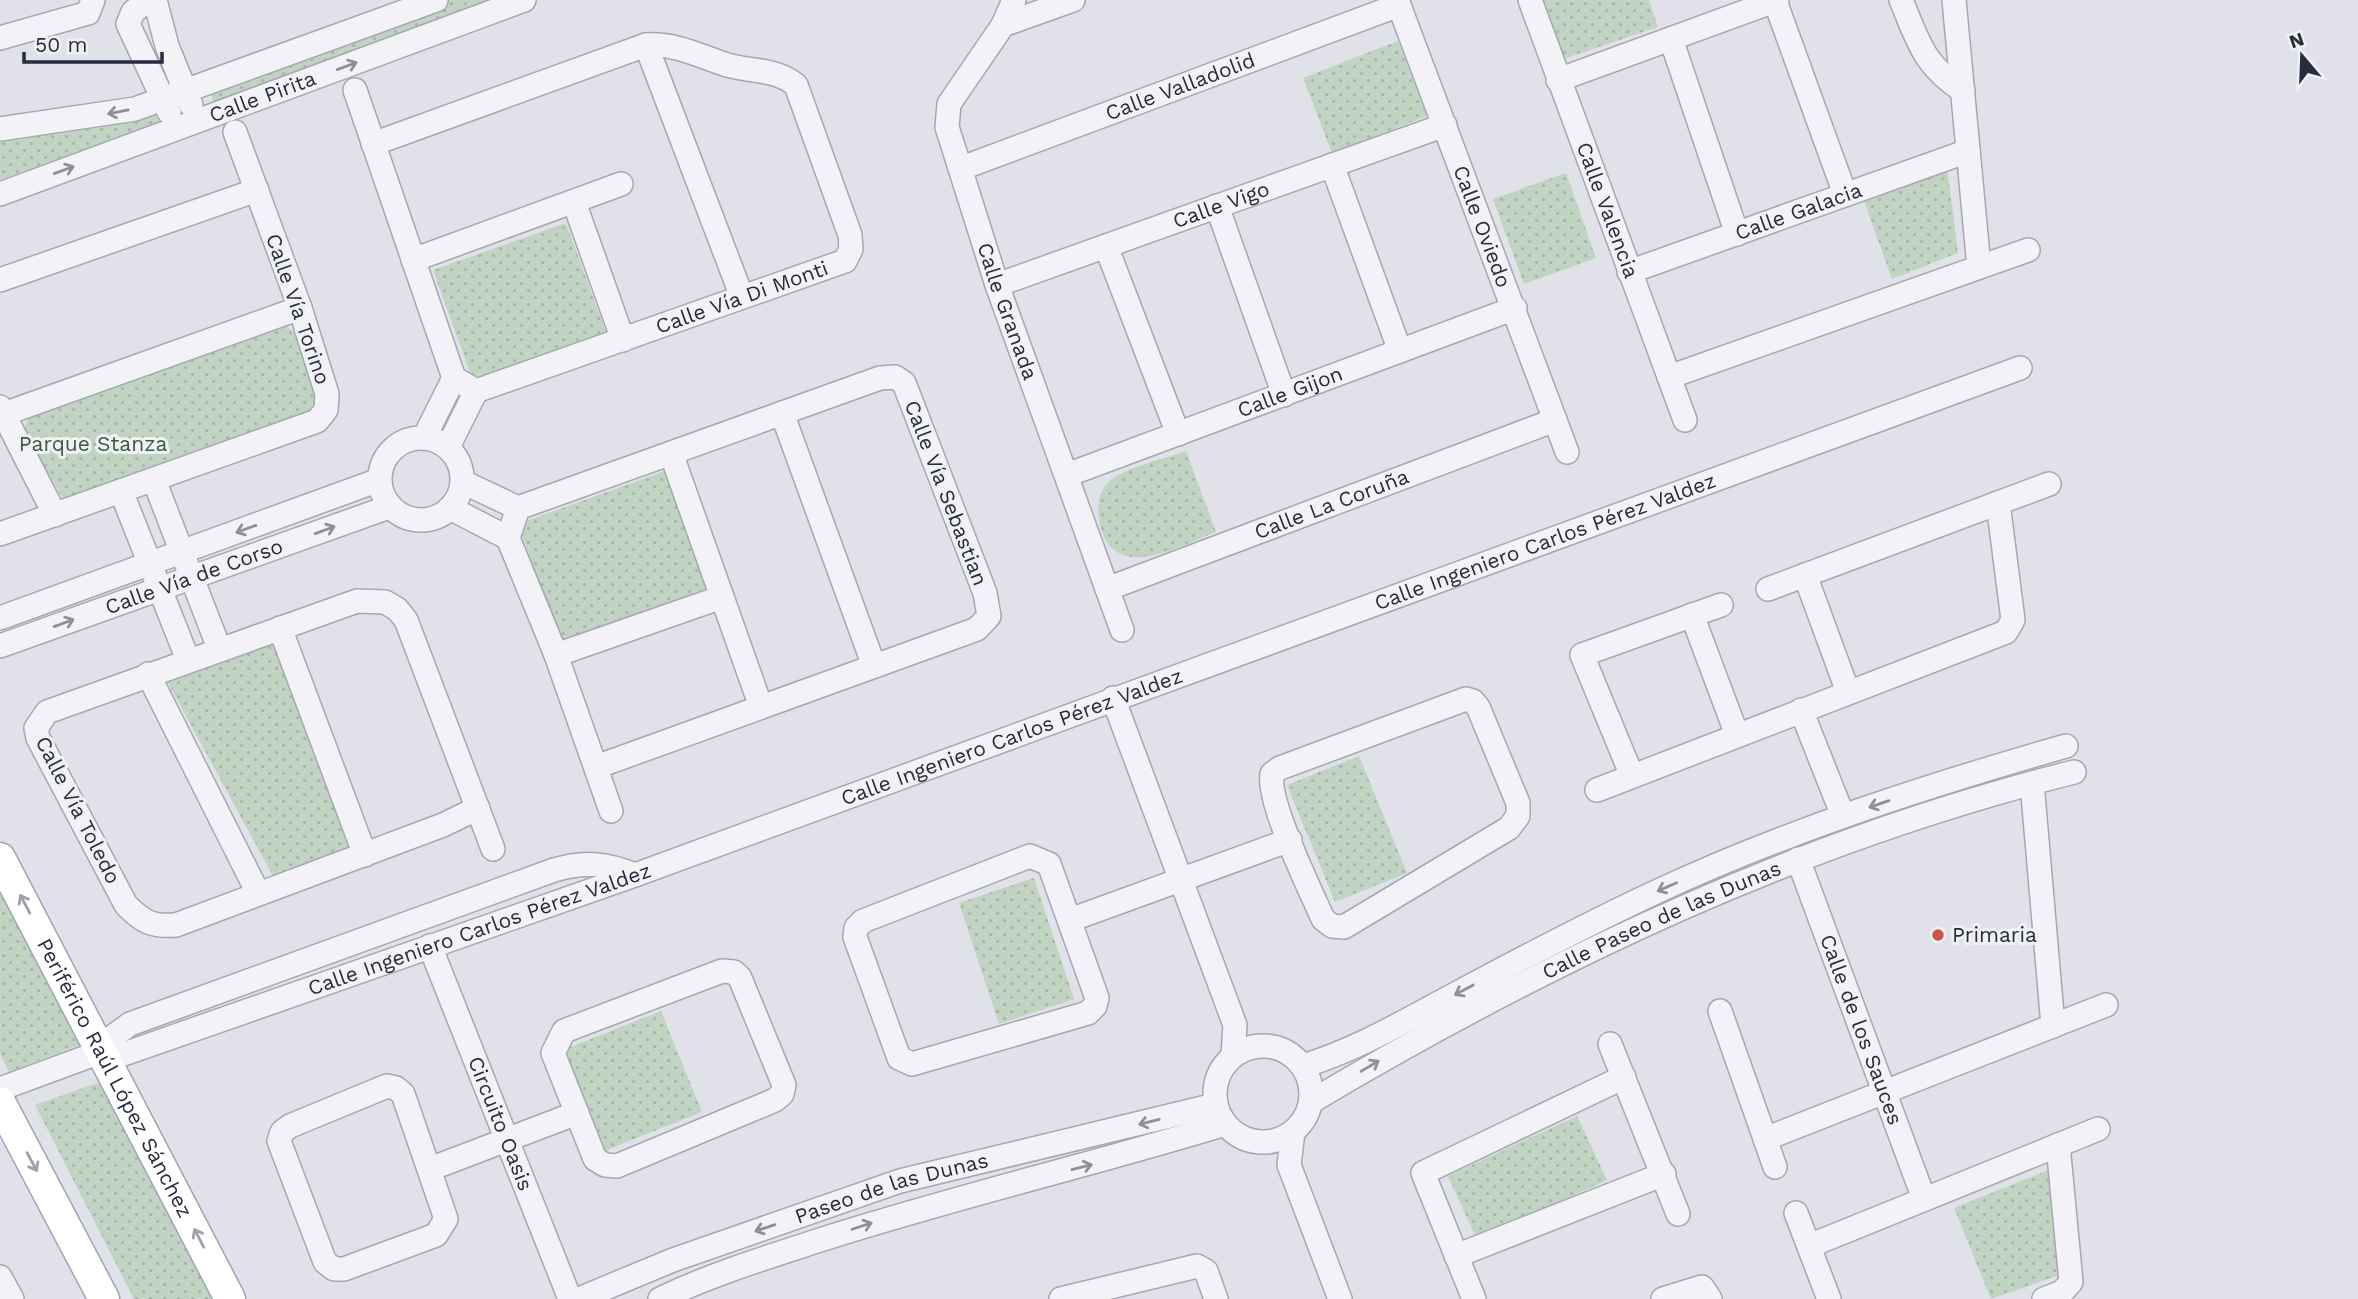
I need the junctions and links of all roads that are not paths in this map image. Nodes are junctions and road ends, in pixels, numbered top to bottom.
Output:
1 (148, 0) edge
2 (155, 0) edge
3 (436, 0) edge
4 (524, 0) edge
5 (1014, 0) edge
6 (1073, 0) edge
7 (1530, 0) edge
8 (1776, 0) edge
9 (1901, 0) edge
10 (1954, 0) edge
11 (1398, 3) edge
12 (91, 7) edge
13 (1003, 25) junction
14 (0, 38) edge
15 (1671, 39) junction
16 (646, 45) junction
17 (1559, 80) junction
18 (355, 90) dead end
19 (1963, 91) junction
20 (174, 96) junction
21 (198, 121) junction
22 (1445, 125) junction
23 (0, 129) edge
24 (176, 129) junction
25 (235, 132) dead end
26 (373, 144) junction
27 (1968, 151) junction
28 (1332, 165) junction
29 (962, 168) junction
30 (621, 184) dead end
31 (257, 191) junction
32 (0, 194) edge
33 (1845, 194) junction
34 (574, 202) junction
35 (1217, 206) junction
36 (1737, 234) junction
37 (1106, 246) junction
38 (2028, 250) dead end
39 (413, 260) junction
40 (1979, 267) junction
41 (1629, 272) junction
42 (0, 280) edge
43 (997, 285) junction
44 (742, 297) junction
45 (300, 308) junction
46 (1515, 308) junction
47 (623, 340) junction
48 (1400, 351) junction
49 (2021, 368) dead end
50 (1669, 377) junction
51 (454, 378) junction
52 (476, 391) junction
53 (1283, 395) junction
54 (2, 411) edge
55 (782, 413) junction
56 (1556, 420) junction
57 (1685, 420) dead end
58 (1178, 434) junction
59 (424, 438) junction
60 (447, 447) junction
61 (1567, 452) dead end
62 (671, 453) junction
63 (1067, 475) junction
64 (154, 480) junction
65 (379, 480) junction
66 (463, 482) junction
67 (2049, 484) dead end
68 (121, 491) junction
69 (1998, 503) junction
70 (388, 507) junction
71 (450, 508) junction
72 (518, 508) junction
73 (55, 514) junction
74 (0, 534) edge
75 (508, 538) junction
76 (182, 552) junction
77 (150, 563) junction
78 (1805, 575) junction
79 (191, 577) junction
80 (160, 589) junction
81 (1107, 589) junction
82 (1768, 589) dead end
83 (722, 597) junction
84 (1721, 605) dead end
85 (1692, 615) junction
86 (0, 618) edge
87 (280, 628) junction
88 (1122, 629) dead end
89 (0, 646) edge
90 (219, 648) junction
91 (556, 655) junction
92 (188, 660) junction
93 (874, 666) junction
94 (148, 674) junction
95 (1848, 692) junction
96 (1113, 698) junction
97 (761, 707) junction
98 (1801, 710) junction
99 (1737, 735) junction
100 (2066, 746) dead end
101 (596, 767) junction
102 (2074, 772) dead end
103 (1632, 776) junction
104 (1943, 781) junction
105 (2032, 783) junction
106 (1597, 790) dead end
107 (1946, 806) junction
108 (478, 808) junction
109 (611, 811) dead end
110 (1843, 816) junction
111 (1290, 840) junction
112 (493, 849) dead end
113 (365, 855) junction
114 (0, 858) edge
115 (1798, 859) junction
116 (1720, 864) junction
117 (635, 875) junction
118 (1180, 878) junction
119 (1730, 887) junction
120 (258, 893) junction
121 (1070, 920) junction
122 (430, 946) junction
123 (2106, 1005) dead end
124 (1720, 1011) dead end
125 (1235, 1025) junction
126 (2053, 1026) junction
127 (1610, 1044) dead end
128 (1258, 1045) junction
129 (103, 1051) junction
130 (1233, 1056) junction
131 (1303, 1066) junction
132 (1624, 1077) junction
133 (0, 1089) edge
134 (1886, 1092) junction
135 (1312, 1101) junction
136 (0, 1102) edge
137 (577, 1113) junction
138 (1220, 1115) junction
139 (2098, 1129) dead end
140 (1293, 1132) junction
141 (1765, 1139) junction
142 (507, 1140) junction
143 (1261, 1142) junction
144 (2058, 1145) junction
145 (1289, 1165) junction
146 (1775, 1167) dead end
147 (430, 1169) junction
148 (1664, 1174) junction
149 (1924, 1199) junction
150 (1796, 1213) dead end
151 (1678, 1214) dead end
152 (1808, 1246) junction
153 (700, 1251) junction
154 (1456, 1256) junction
155 (708, 1276) junction
156 (0, 1277) edge
157 (12, 1299) edge
158 (104, 1299) edge
159 (230, 1299) edge
160 (570, 1299) edge
161 (579, 1299) edge
162 (660, 1299) edge
163 (1061, 1299) edge
164 (1216, 1299) edge
165 (1340, 1299) edge
166 (1474, 1299) edge
167 (1663, 1299) edge
168 (1710, 1299) edge
169 (1829, 1299) edge
170 (2044, 1299) edge

1 - 20 street
2 - 20 street
3 - 20 street, Calle Pirita
21 -> 4 street, Calle Pirita
5 - 13 street, Calle Granada
6 - 13 street
7 - 17 street, Calle Valencia
8 - 15 street
8 - 33 street
9 - 19 street
10 - 19 street
11 - 22 street, Calle Oviedo
11 - 29 street, Calle Valladolid
12 - 14 street
13 - 29 street, Calle Granada
15 - 17 street
15 - 36 street
16 - 26 street, Calle Vía Di Monti
16 - 44 street
16 - 44 street, Calle Vía Di Monti
17 - 41 street, Calle Valencia
18 - 26 street
19 - 27 street
20 - 21 street
20 -> 23 street, Calle Pirita
20 - 24 street
21 - 24 street, Calle Pirita
22 - 28 street, Calle Vigo
22 - 46 street, Calle Oviedo
32 -> 24 street, Calle Pirita
25 - 31 street, Calle Vía Torino
26 - 39 street
27 - 33 street, Calle Galacia
27 - 40 street
28 - 35 street, Calle Vigo
28 - 48 street
29 - 43 street, Calle Granada
30 - 34 street
31 - 42 street
31 - 45 street, Calle Vía Torino
33 - 36 street, Calle Galacia
34 - 39 street
34 - 47 street
35 - 37 street, Calle Vigo
35 - 53 street
36 - 41 street, Calle Galacia
37 - 43 street, Calle Vigo
37 - 58 street
38 - 40 street
39 - 51 street
40 - 50 street
41 - 50 street, Calle Valencia
43 - 63 street, Calle Granada
44 - 47 street, Calle Vía Di Monti
45 - 54 street
45 - 64 street, Calle Vía Torino
46 - 48 street, Calle Gijon
46 - 56 street, Calle Oviedo
47 - 52 street, Calle Vía Di Monti
48 - 53 street, Calle Gijon
49 - 96 street, Calle Ingeniero Carlos Pérez Valdez
50 - 57 street, Calle Valencia
51 - 52 street
51 - 59 street
52 - 60 street
53 - 58 street, Calle Gijon
54 - 73 street
55 - 62 street, Calle Vía Sebastian
55 - 93 street
55 - 93 street, Calle Vía Sebastian
56 - 61 street, Calle Oviedo
56 - 81 street, Calle La Coruña
58 - 63 street, Calle Gijon
59 - 60 street
59 - 65 street
60 - 66 street
62 - 72 street, Calle Vía Sebastian
62 - 83 street
63 - 81 street, Calle Granada
64 - 68 street, Calle Vía Torino
64 - 76 street
65 - 70 street
65 -> 76 street, Calle Vía de Corso
66 - 71 street
66 - 72 street
67 - 69 street
68 - 73 street, Calle Vía Torino
68 - 77 street
69 - 78 street
69 - 95 street
70 - 71 street
79 -> 70 street, Calle Vía de Corso
71 - 75 street
72 - 75 street
73 - 74 street, Calle Vía Torino
75 - 91 street
76 - 77 street, Calle Vía de Corso
76 - 79 street
77 - 80 street
77 - 86 street, Calle Vía de Corso
78 - 82 street
78 - 95 street
79 - 80 street, Calle Vía de Corso
79 - 90 street
89 -> 80 street, Calle Vía de Corso
80 - 92 street
81 - 88 street, Calle Granada
83 - 91 street
83 - 97 street
84 - 85 street
85 - 99 street
85 - 103 street
87 - 90 street, Calle Vía Toledo
87 - 108 street, Calle Vía Toledo
87 - 113 street
90 - 92 street, Calle Vía Toledo
91 - 101 street
92 - 94 street, Calle Vía Toledo
93 - 97 street, Calle Vía Sebastian
94 - 120 street
94 - 120 street, Calle Vía Toledo
95 - 98 street
96 - 117 street, Calle Ingeniero Carlos Pérez Valdez
96 - 118 street
97 - 101 street, Calle Vía Sebastian
98 - 99 street
98 - 110 street
99 - 103 street
100 - 104 street, Calle Paseo de las Dunas
101 - 109 street
102 - 105 street, Calle Paseo de las Dunas
103 - 106 street
104 - 107 street
104 -> 110 street, Calle Paseo de las Dunas
105 - 107 street, Calle Paseo de las Dunas
105 - 126 street
107 - 115 street, Calle Paseo de las Dunas
108 - 112 street, Calle Vía Toledo
108 - 113 street, Calle Vía Toledo
110 - 116 street, Calle Paseo de las Dunas
111 - 111 street
111 - 118 street
113 - 120 street, Calle Vía Toledo
129 -> 114 main road, Periférico Raúl López Sánchez
115 - 119 street, Calle Paseo de las Dunas
115 - 134 street, Calle de los Sauces
116 - 119 street
116 -> 131 street, Calle Paseo de las Dunas
117 - 122 street, Calle Ingeniero Carlos Pérez Valdez
117 - 129 street
118 - 121 street
118 - 125 street
135 -> 119 street, Calle Paseo de las Dunas
121 - 121 street
122 - 129 street, Calle Ingeniero Carlos Pérez Valdez
122 - 142 street, Circuito Oasis
123 - 126 street
124 - 141 street
125 - 128 street
125 - 130 street
126 - 134 street
127 - 132 street
128 - 130 street
128 - 131 street
129 - 133 street, Calle Ingeniero Carlos Pérez Valdez
159 -> 129 main road, Periférico Raúl López Sánchez
130 - 138 street
131 - 135 street
132 - 148 street
132 - 154 street
134 - 141 street
134 - 149 street, Calle de los Sauces
135 - 140 street
136 -> 158 main road
137 - 137 street
137 - 142 street
138 - 143 street
138 -> 153 street, Paseo de las Dunas
155 -> 138 street, Paseo de las Dunas
139 - 144 street
140 - 143 street
140 - 145 street
141 - 146 street
142 - 147 street
142 - 160 street, Circuito Oasis
143 - 145 street
144 - 149 street
144 - 170 street
145 - 165 street
147 - 147 street
148 - 151 street
148 - 154 street
149 - 152 street
150 - 152 street
152 - 169 street
153 - 155 street
153 - 161 street, Paseo de las Dunas
154 - 166 street
155 - 162 street, Paseo de las Dunas
156 - 157 street
163 - 164 street
167 - 168 street

